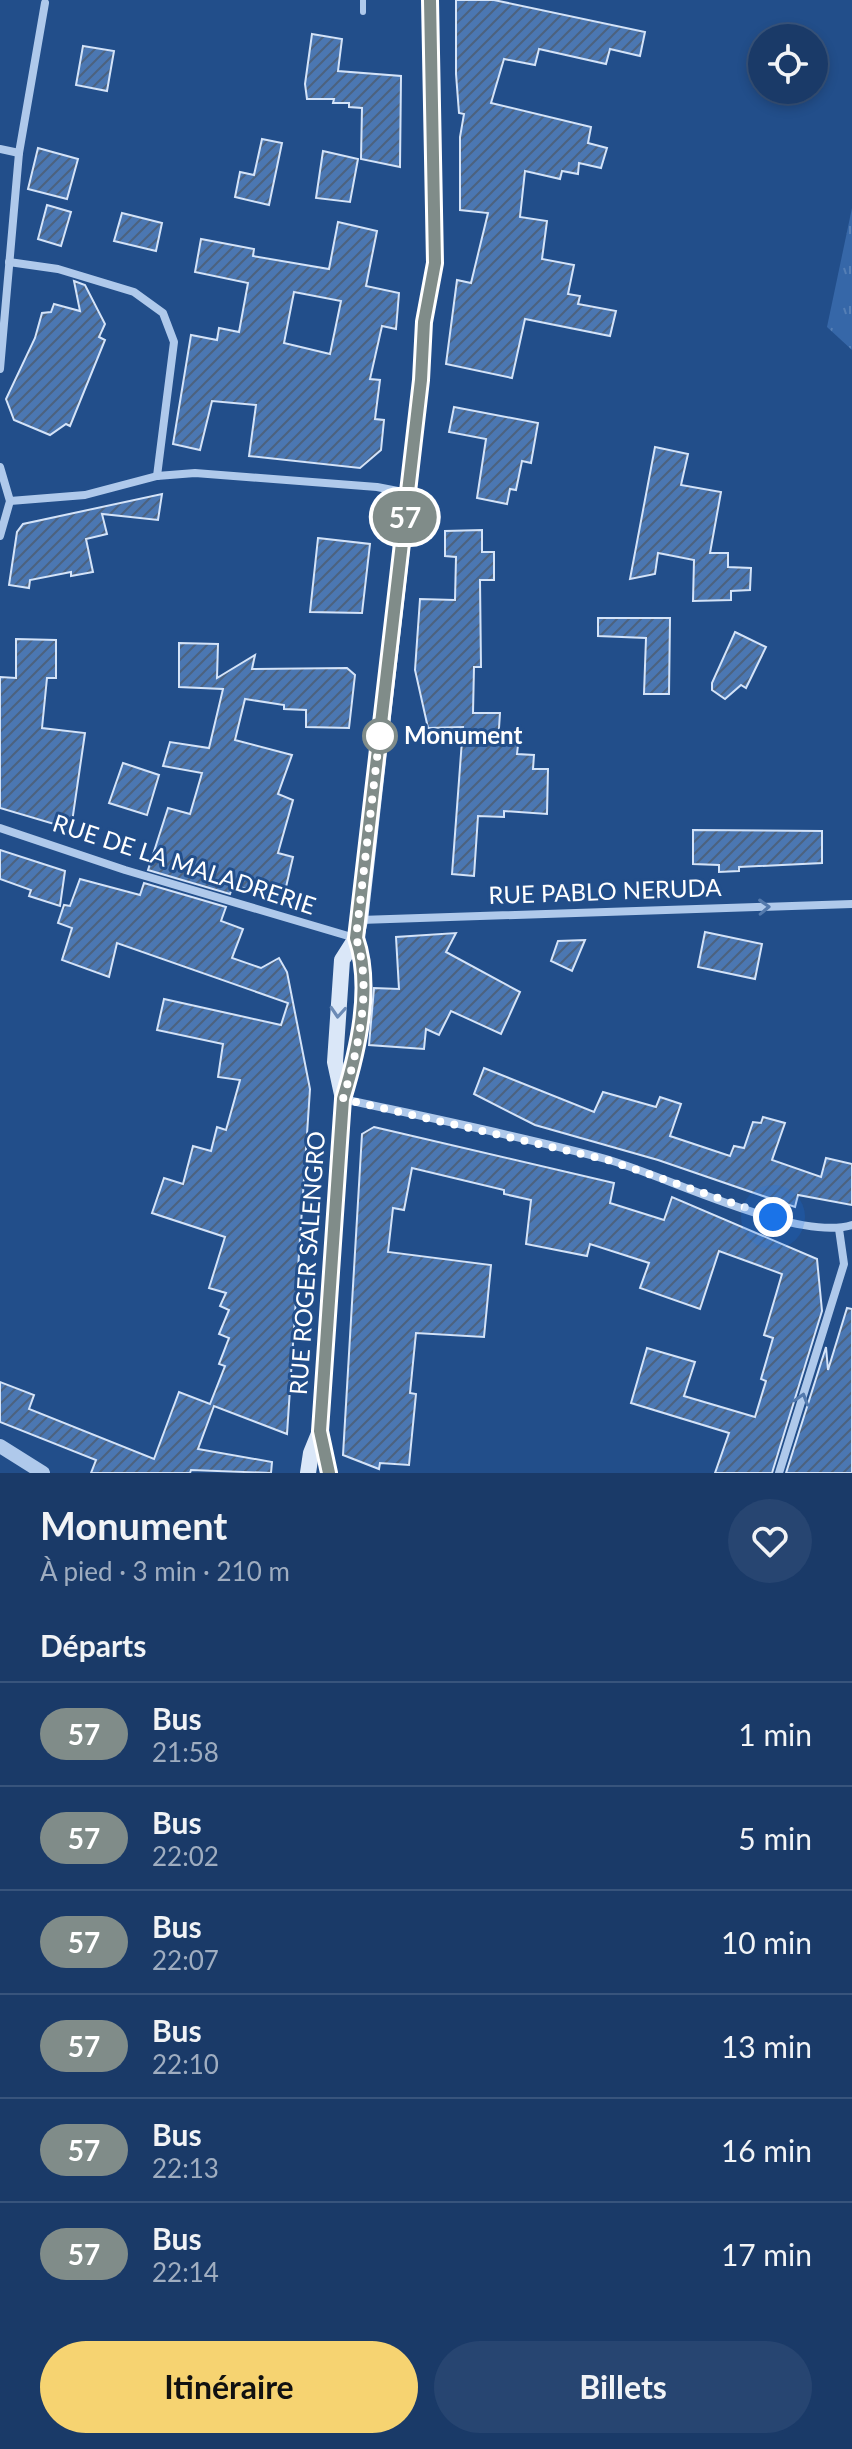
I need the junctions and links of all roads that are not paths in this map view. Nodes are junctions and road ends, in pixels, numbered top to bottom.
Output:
1 (363, 0) edge
2 (430, 0) edge
3 (45, 3) dead end
4 (363, 12) dead end
5 (0, 149) edge
6 (19, 153) junction
7 (9, 262) junction
8 (0, 369) edge
9 (0, 467) edge
10 (157, 476) junction
11 (408, 493) junction
12 (10, 501) junction
13 (0, 536) edge
14 (0, 828) edge
15 (852, 904) edge
16 (360, 920) junction
17 (356, 938) junction
18 (343, 1099) junction
19 (852, 1225) edge
20 (839, 1229) junction
21 (320, 1431) junction
22 (0, 1446) edge
23 (43, 1473) edge
24 (308, 1473) edge
25 (329, 1473) edge
26 (779, 1473) edge

1 - 4 lane
2 - 11 main road, RUE ROGER SALENGRO
3 - 6 street
5 - 6 street
6 - 7 street
7 - 8 street
7 - 10 street
9 - 12 street
10 - 11 street
10 - 12 street
11 - 16 main road, RUE ROGER SALENGRO
12 - 13 street
14 - 17 street, RUE DE LA MALADRERIE
16 -> 15 street, RUE PABLO NERUDA
16 - 17 main road, RUE ROGER SALENGRO
17 - 18 main road, RUE ROGER SALENGRO
18 - 20 street
18 - 21 main road, RUE ROGER SALENGRO
19 - 20 street
26 -> 20 street
21 - 24 main road, RUE ROGER SALENGRO
21 - 25 main road, RUE ROGER SALENGRO
22 - 23 street

